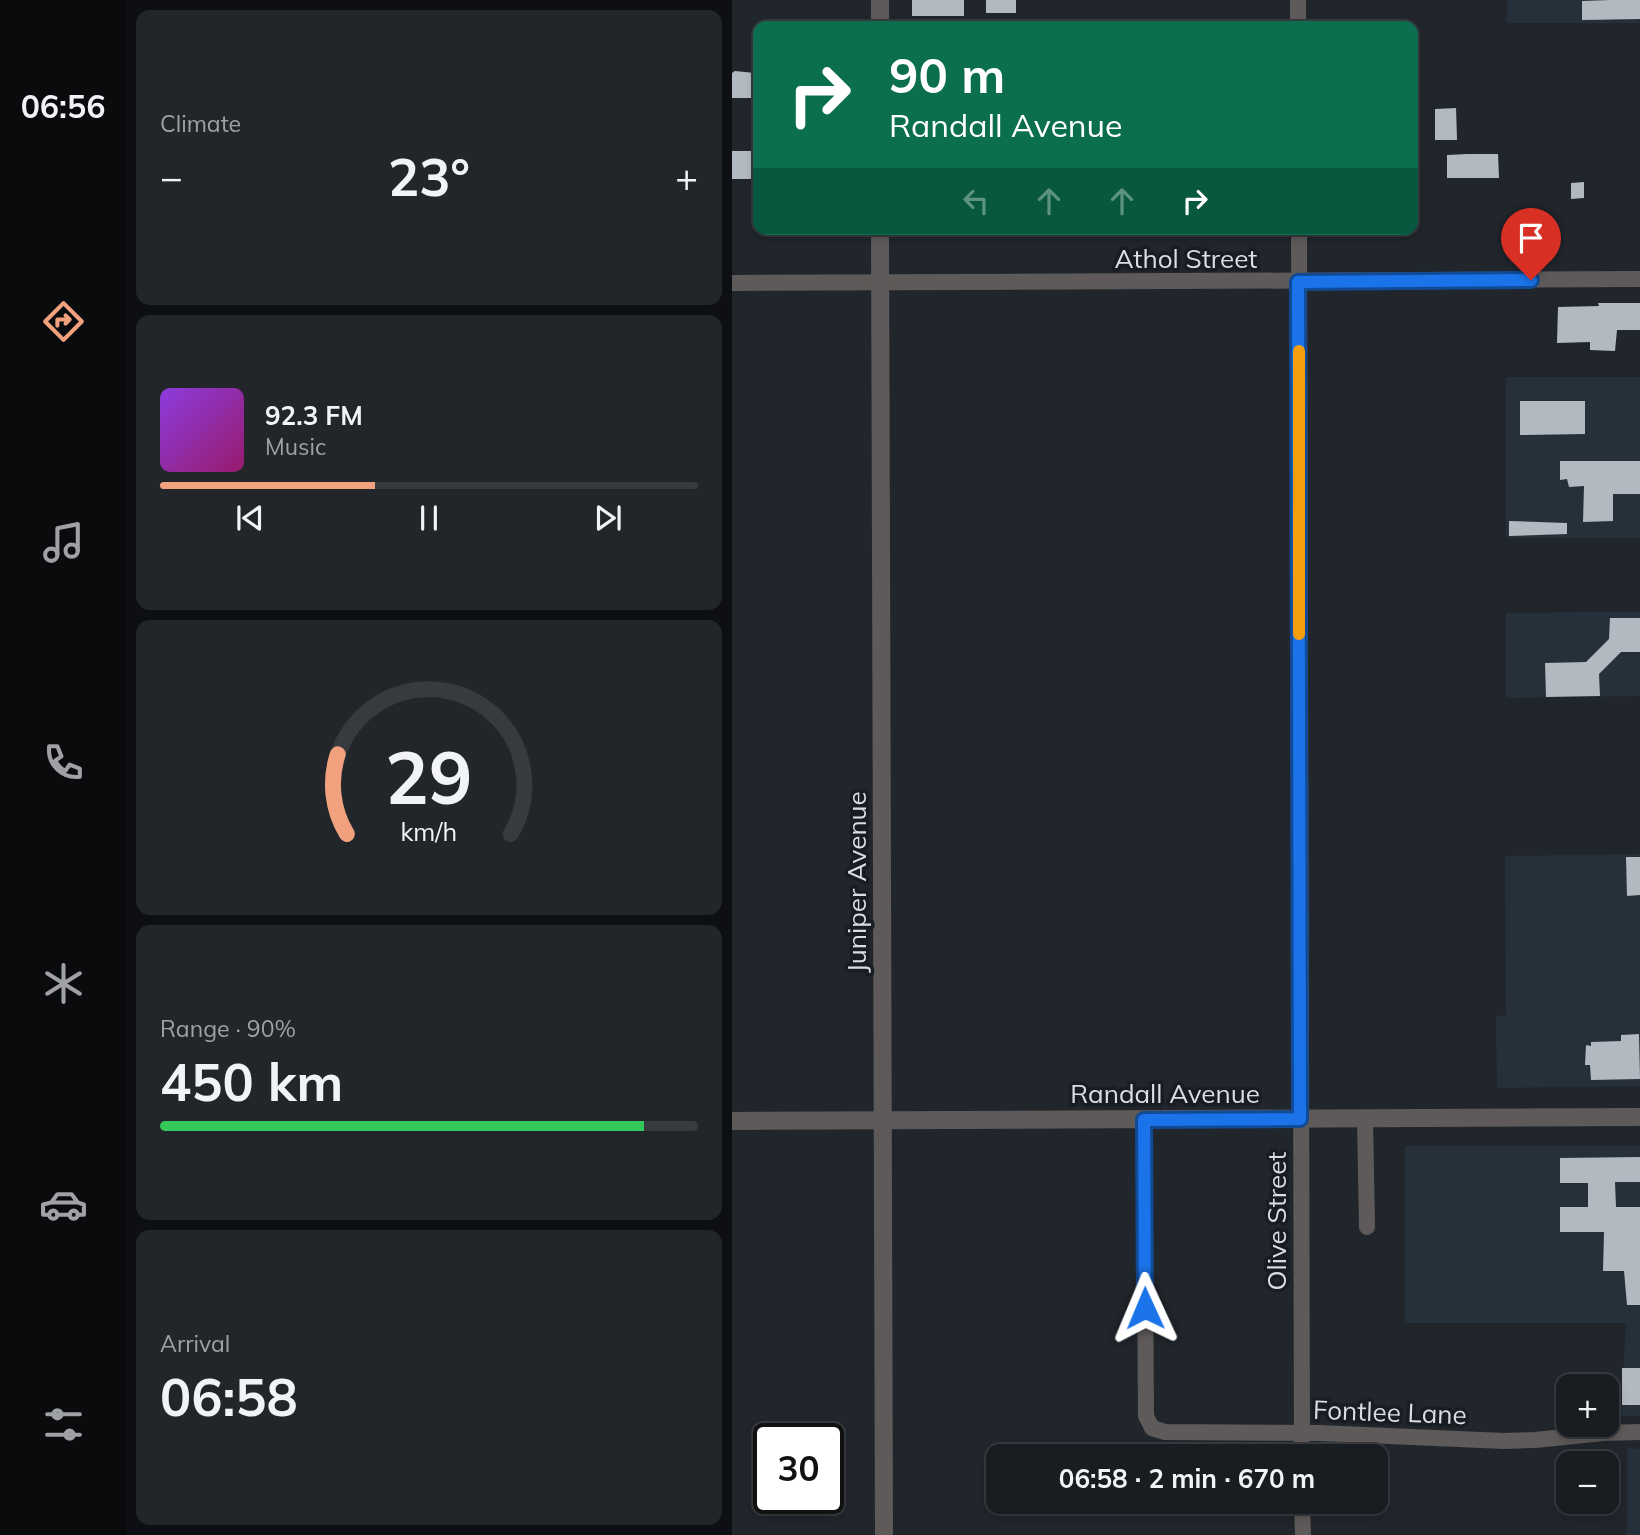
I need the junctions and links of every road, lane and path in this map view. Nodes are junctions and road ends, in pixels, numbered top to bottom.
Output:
1 (880, 0) edge
2 (1298, 0) edge
3 (880, 21) edge
4 (1298, 21) edge
5 (880, 235) edge
6 (1298, 235) edge
7 (1640, 279) edge
8 (1298, 282) junction
9 (732, 283) edge
10 (880, 283) junction
11 (1640, 1117) edge
12 (1300, 1119) junction
13 (1365, 1119) junction
14 (1144, 1120) junction
15 (732, 1121) edge
16 (882, 1121) junction
17 (1367, 1227) dead end
18 (1302, 1433) junction
19 (1640, 1433) edge
20 (1302, 1444) edge
21 (1302, 1514) edge
22 (884, 1535) edge
23 (1303, 1535) edge

1 - 3 street
2 - 4 street
5 - 10 street, Juniper Avenue
6 - 8 street, Olive Street
7 - 8 street, Athol Street
8 - 10 street, Athol Street
8 - 12 street, Olive Street
9 - 10 street, Athol Street
10 - 16 street, Juniper Avenue
11 - 13 street, Randall Avenue
12 - 13 street, Randall Avenue
12 - 14 street, Randall Avenue
12 - 18 street, Olive Street
13 - 17 street
14 - 16 street, Randall Avenue
14 - 18 street, Fontlee Lane
15 - 16 street, Randall Avenue
16 - 22 street, Juniper Avenue
18 - 19 street, Fontlee Lane
18 - 20 street, Olive Street
21 - 23 street

